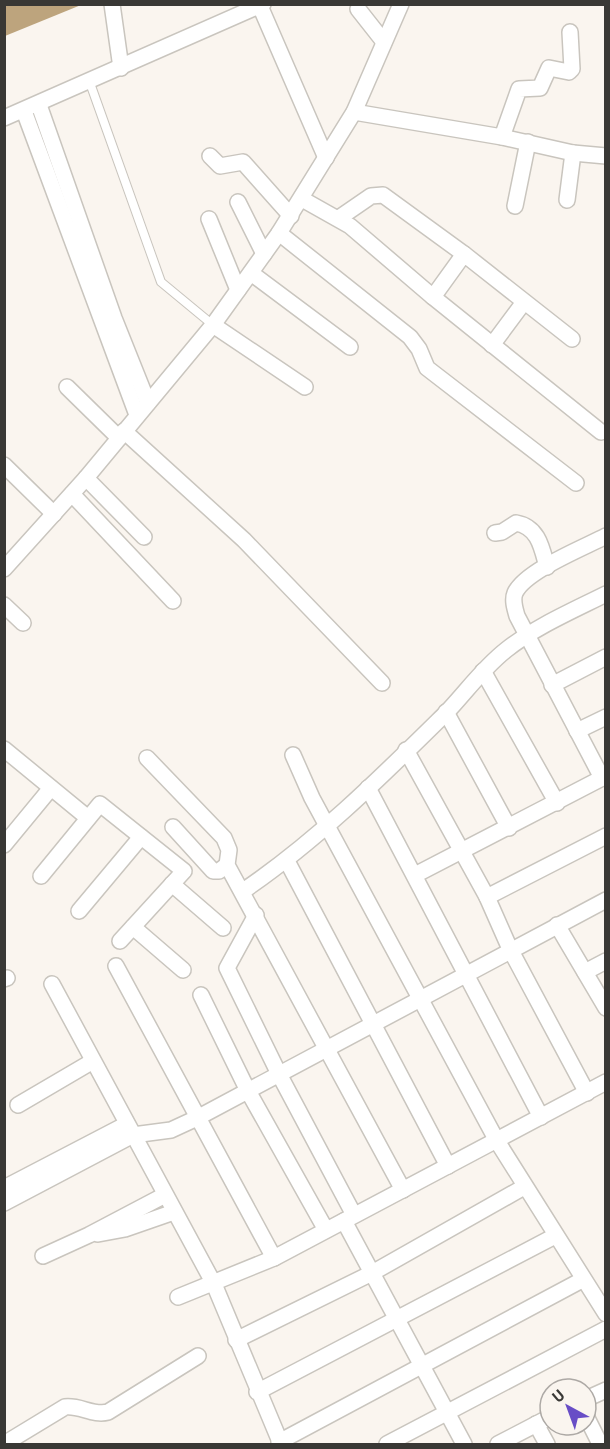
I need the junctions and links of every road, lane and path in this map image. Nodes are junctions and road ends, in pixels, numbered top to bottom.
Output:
1 (112, 4) edge
2 (401, 4) edge
3 (262, 5) edge
4 (358, 9) dead end
5 (570, 32) dead end
6 (384, 42) junction
7 (121, 68) junction
8 (90, 82) junction
9 (39, 105) junction
10 (24, 111) junction
11 (354, 112) junction
12 (4, 118) edge
13 (502, 137) junction
14 (528, 142) junction
15 (573, 153) junction
16 (210, 156) dead end
17 (606, 156) edge
18 (326, 159) junction
19 (302, 199) junction
20 (567, 200) dead end
21 (238, 202) dead end
22 (515, 206) dead end
23 (291, 216) junction
24 (339, 218) junction
25 (209, 219) dead end
26 (279, 233) junction
27 (264, 254) junction
28 (464, 254) junction
29 (252, 273) junction
30 (238, 290) junction
31 (433, 297) junction
32 (524, 302) junction
33 (213, 325) junction
34 (572, 339) dead end
35 (492, 345) junction
36 (350, 347) dead end
37 (67, 387) dead end
38 (305, 387) dead end
39 (148, 403) junction
40 (137, 415) junction
41 (601, 432) dead end
42 (122, 434) junction
43 (4, 465) edge
44 (86, 478) junction
45 (576, 483) dead end
46 (72, 494) junction
47 (54, 514) junction
48 (495, 533) dead end
49 (606, 536) edge
50 (144, 537) dead end
51 (547, 567) junction
52 (4, 569) edge
53 (606, 594) edge
54 (173, 601) dead end
55 (4, 605) edge
56 (23, 622) dead end
57 (527, 635) junction
58 (606, 657) edge
59 (483, 671) junction
60 (382, 683) dead end
61 (552, 685) junction
62 (446, 712) junction
63 (606, 717) edge
64 (577, 731) junction
65 (406, 750) junction
66 (293, 755) dead end
67 (7, 756) edge
68 (147, 758) dead end
69 (604, 777) edge
70 (51, 788) junction
71 (368, 788) junction
72 (557, 803) junction
73 (88, 818) junction
74 (173, 827) dead end
75 (328, 827) junction
76 (509, 828) junction
77 (606, 836) edge
78 (141, 837) junction
79 (4, 845) edge
80 (462, 852) junction
81 (287, 861) junction
82 (227, 865) junction
83 (415, 875) junction
84 (41, 876) dead end
85 (172, 884) junction
86 (243, 891) junction
87 (487, 897) junction
88 (606, 900) edge
89 (79, 911) dead end
90 (256, 915) junction
91 (557, 925) junction
92 (133, 927) junction
93 (223, 928) dead end
94 (120, 941) dead end
95 (510, 949) junction
96 (606, 961) edge
97 (116, 966) dead end
98 (183, 970) dead end
99 (585, 972) junction
100 (464, 973) junction
101 (52, 984) dead end
102 (201, 995) dead end
103 (418, 999) junction
104 (606, 1008) edge
105 (373, 1024) junction
106 (326, 1051) junction
107 (93, 1061) junction
108 (279, 1074) junction
109 (606, 1082) edge
110 (248, 1091) junction
111 (586, 1093) junction
112 (18, 1105) dead end
113 (541, 1117) junction
114 (197, 1118) junction
115 (130, 1130) junction
116 (498, 1141) junction
117 (448, 1166) junction
118 (524, 1187) junction
119 (4, 1188) edge
120 (404, 1190) junction
121 (165, 1195) junction
122 (4, 1203) edge
123 (174, 1212) junction
124 (349, 1218) junction
125 (326, 1230) junction
126 (89, 1235) junction
127 (555, 1236) junction
128 (43, 1256) dead end
129 (274, 1258) junction
130 (372, 1273) junction
131 (582, 1280) junction
132 (214, 1284) junction
133 (178, 1297) dead end
134 (606, 1314) edge
135 (396, 1319) junction
136 (606, 1329) edge
137 (236, 1340) junction
138 (198, 1356) dead end
139 (423, 1364) junction
140 (257, 1392) junction
141 (448, 1413) junction
142 (538, 1423) edge
143 (280, 1443) edge
144 (4, 1444) edge
145 (387, 1444) edge
146 (464, 1444) edge
147 (498, 1444) edge

1 - 7 street
2 - 6 street
3 - 7 street
3 - 18 street
4 - 6 street
5 - 13 street
6 - 11 street
7 - 8 street
8 - 9 street
8 - 33 lane
9 - 10 street
9 - 39 street
10 - 12 street
10 - 40 street
11 - 13 street
11 - 18 street
13 - 14 street
14 - 15 street
14 - 22 street
15 - 17 street
15 - 20 street
16 - 23 street
18 - 19 street
19 - 23 street
19 - 24 street
21 - 27 street
23 - 26 street
24 - 28 street
24 - 31 street
25 - 30 street
26 - 27 street
26 - 45 street
27 - 29 street
28 - 31 street
28 - 32 street
29 - 30 street
29 - 36 street
30 - 33 street
31 - 35 street
32 - 34 street
32 - 35 street
33 - 38 street
33 - 39 street
35 - 41 street
37 - 42 street
39 - 40 street
40 - 42 street
42 - 44 street
42 - 60 street
43 - 47 street
44 - 46 street
44 - 50 street
46 - 47 street
46 - 54 street
47 - 52 street
48 - 51 street
49 - 51 street
51 - 57 street
53 - 57 street
55 - 56 street
57 - 59 street
57 - 61 street
58 - 61 street
59 - 62 street
59 - 72 street
61 - 64 street
62 - 65 street
62 - 76 street
63 - 64 street
64 - 69 street
65 - 71 street
65 - 80 street
66 - 75 street
67 - 70 street
68 - 82 street
69 - 72 street
70 - 73 street
70 - 79 street
71 - 75 street
71 - 83 street
72 - 76 street
73 - 78 street
73 - 84 street
74 - 82 street
75 - 81 street
75 - 103 street
76 - 80 street
77 - 87 street
78 - 85 street
78 - 89 street
80 - 83 street
80 - 87 street
81 - 86 street
81 - 105 street
82 - 86 street
83 - 100 street
85 - 92 street
85 - 93 street
86 - 90 street
87 - 95 street
88 - 91 street
90 - 106 street
90 - 108 street
91 - 95 street
91 - 99 street
92 - 94 street
92 - 98 street
95 - 100 street
95 - 111 street
96 - 99 street
97 - 114 street
99 - 104 street
100 - 103 street
100 - 113 street
101 - 107 street
102 - 110 street
103 - 105 street
103 - 116 street
105 - 106 street
105 - 117 street
106 - 108 street
106 - 120 street
107 - 112 street
107 - 115 street
108 - 110 street
108 - 124 street
109 - 111 street
110 - 114 street
110 - 125 street
111 - 113 street
113 - 116 street
114 - 115 street
114 - 129 street
115 - 119 street
115 - 121 street
115 - 122 street
116 - 117 street
116 - 118 street
117 - 120 street
118 - 127 street
118 - 130 street
120 - 124 street
121 - 123 street
121 - 126 street
123 - 126 street
123 - 132 street
124 - 125 street
124 - 130 street
125 - 129 street
126 - 128 street
127 - 131 street
127 - 135 street
129 - 132 street
130 - 135 street
130 - 137 street
131 - 134 street
131 - 139 street
132 - 133 street
132 - 137 street
135 - 139 street
135 - 140 street
136 - 141 street
137 - 140 street
138 - 144 street
139 - 141 street
139 - 143 street
140 - 143 street
141 - 145 street
141 - 146 street
142 - 147 street

